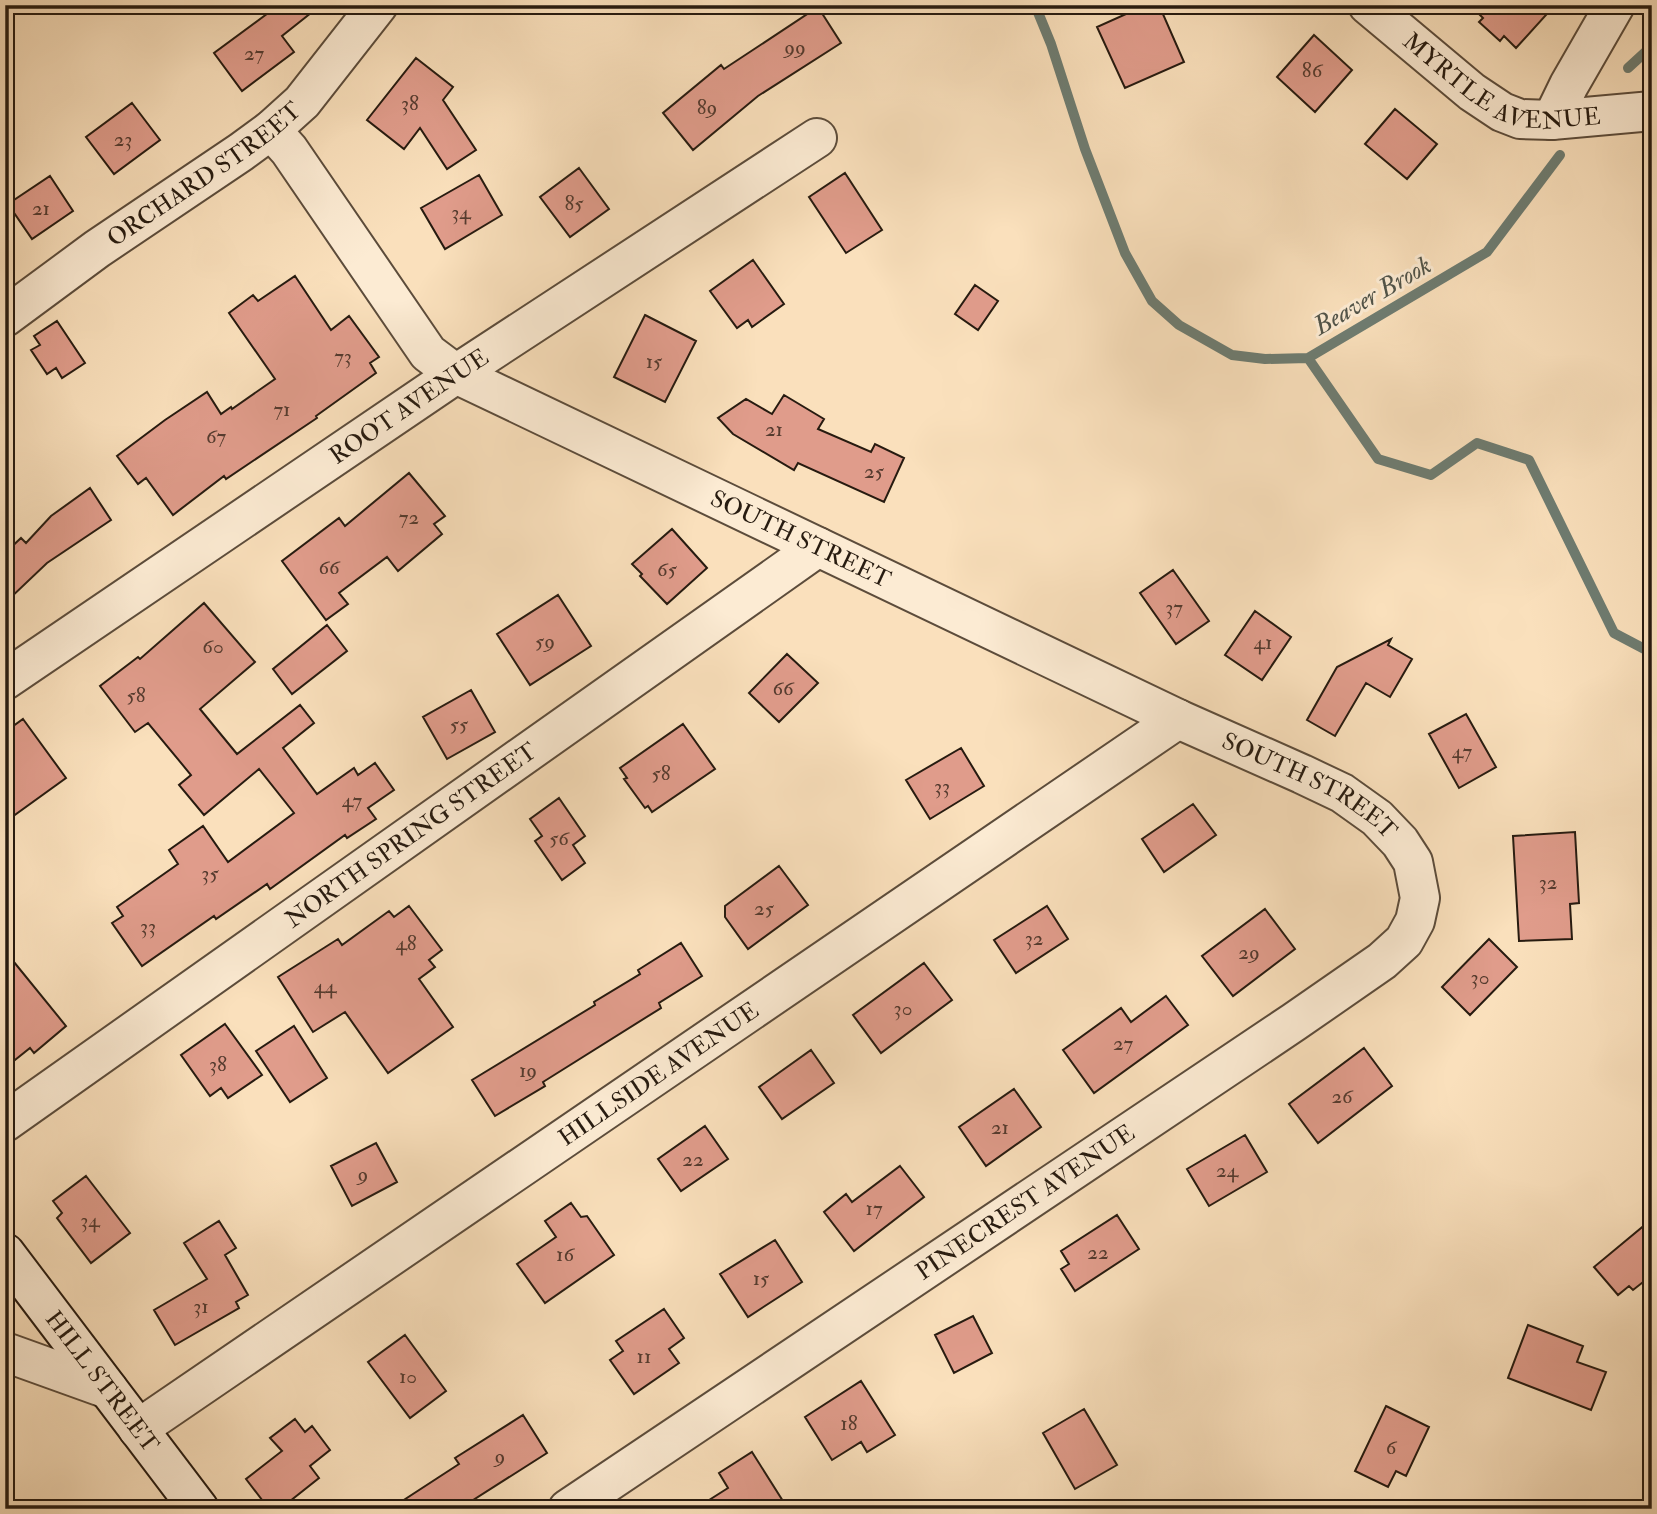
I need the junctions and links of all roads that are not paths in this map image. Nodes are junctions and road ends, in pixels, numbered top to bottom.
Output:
1 (378, 5) edge
2 (1368, 5) edge
3 (1615, 5) edge
4 (1652, 111) edge
5 (1552, 120) junction
6 (271, 130) junction
7 (817, 138) dead end
8 (5, 317) edge
9 (456, 374) junction
10 (818, 547) junction
11 (5, 680) edge
12 (1178, 719) junction
13 (1409, 855) joint
14 (5, 1122) edge
15 (5, 1254) edge
16 (5, 1352) edge
17 (108, 1390) junction
18 (138, 1429) junction
19 (199, 1509) edge
20 (568, 1509) edge

1 - 6 street, ORCHARD STREET
2 - 5 street, MYRTLE AVENUE
3 - 5 street
4 - 5 street, MYRTLE AVENUE
6 - 8 street, ORCHARD STREET
6 - 9 street, SOUTH STREET
7 - 9 street, ROOT AVENUE
9 - 10 street, SOUTH STREET
9 - 11 street, ROOT AVENUE
10 - 12 street, SOUTH STREET
10 - 14 street, NORTH SPRING STREET
12 - 13 street, SOUTH STREET
12 - 18 street, HILLSIDE AVENUE
13 - 20 street, PINECREST AVENUE
15 - 17 street, HILL STREET
16 - 17 street
17 - 18 street, HILL STREET
18 - 19 street, HILL STREET

